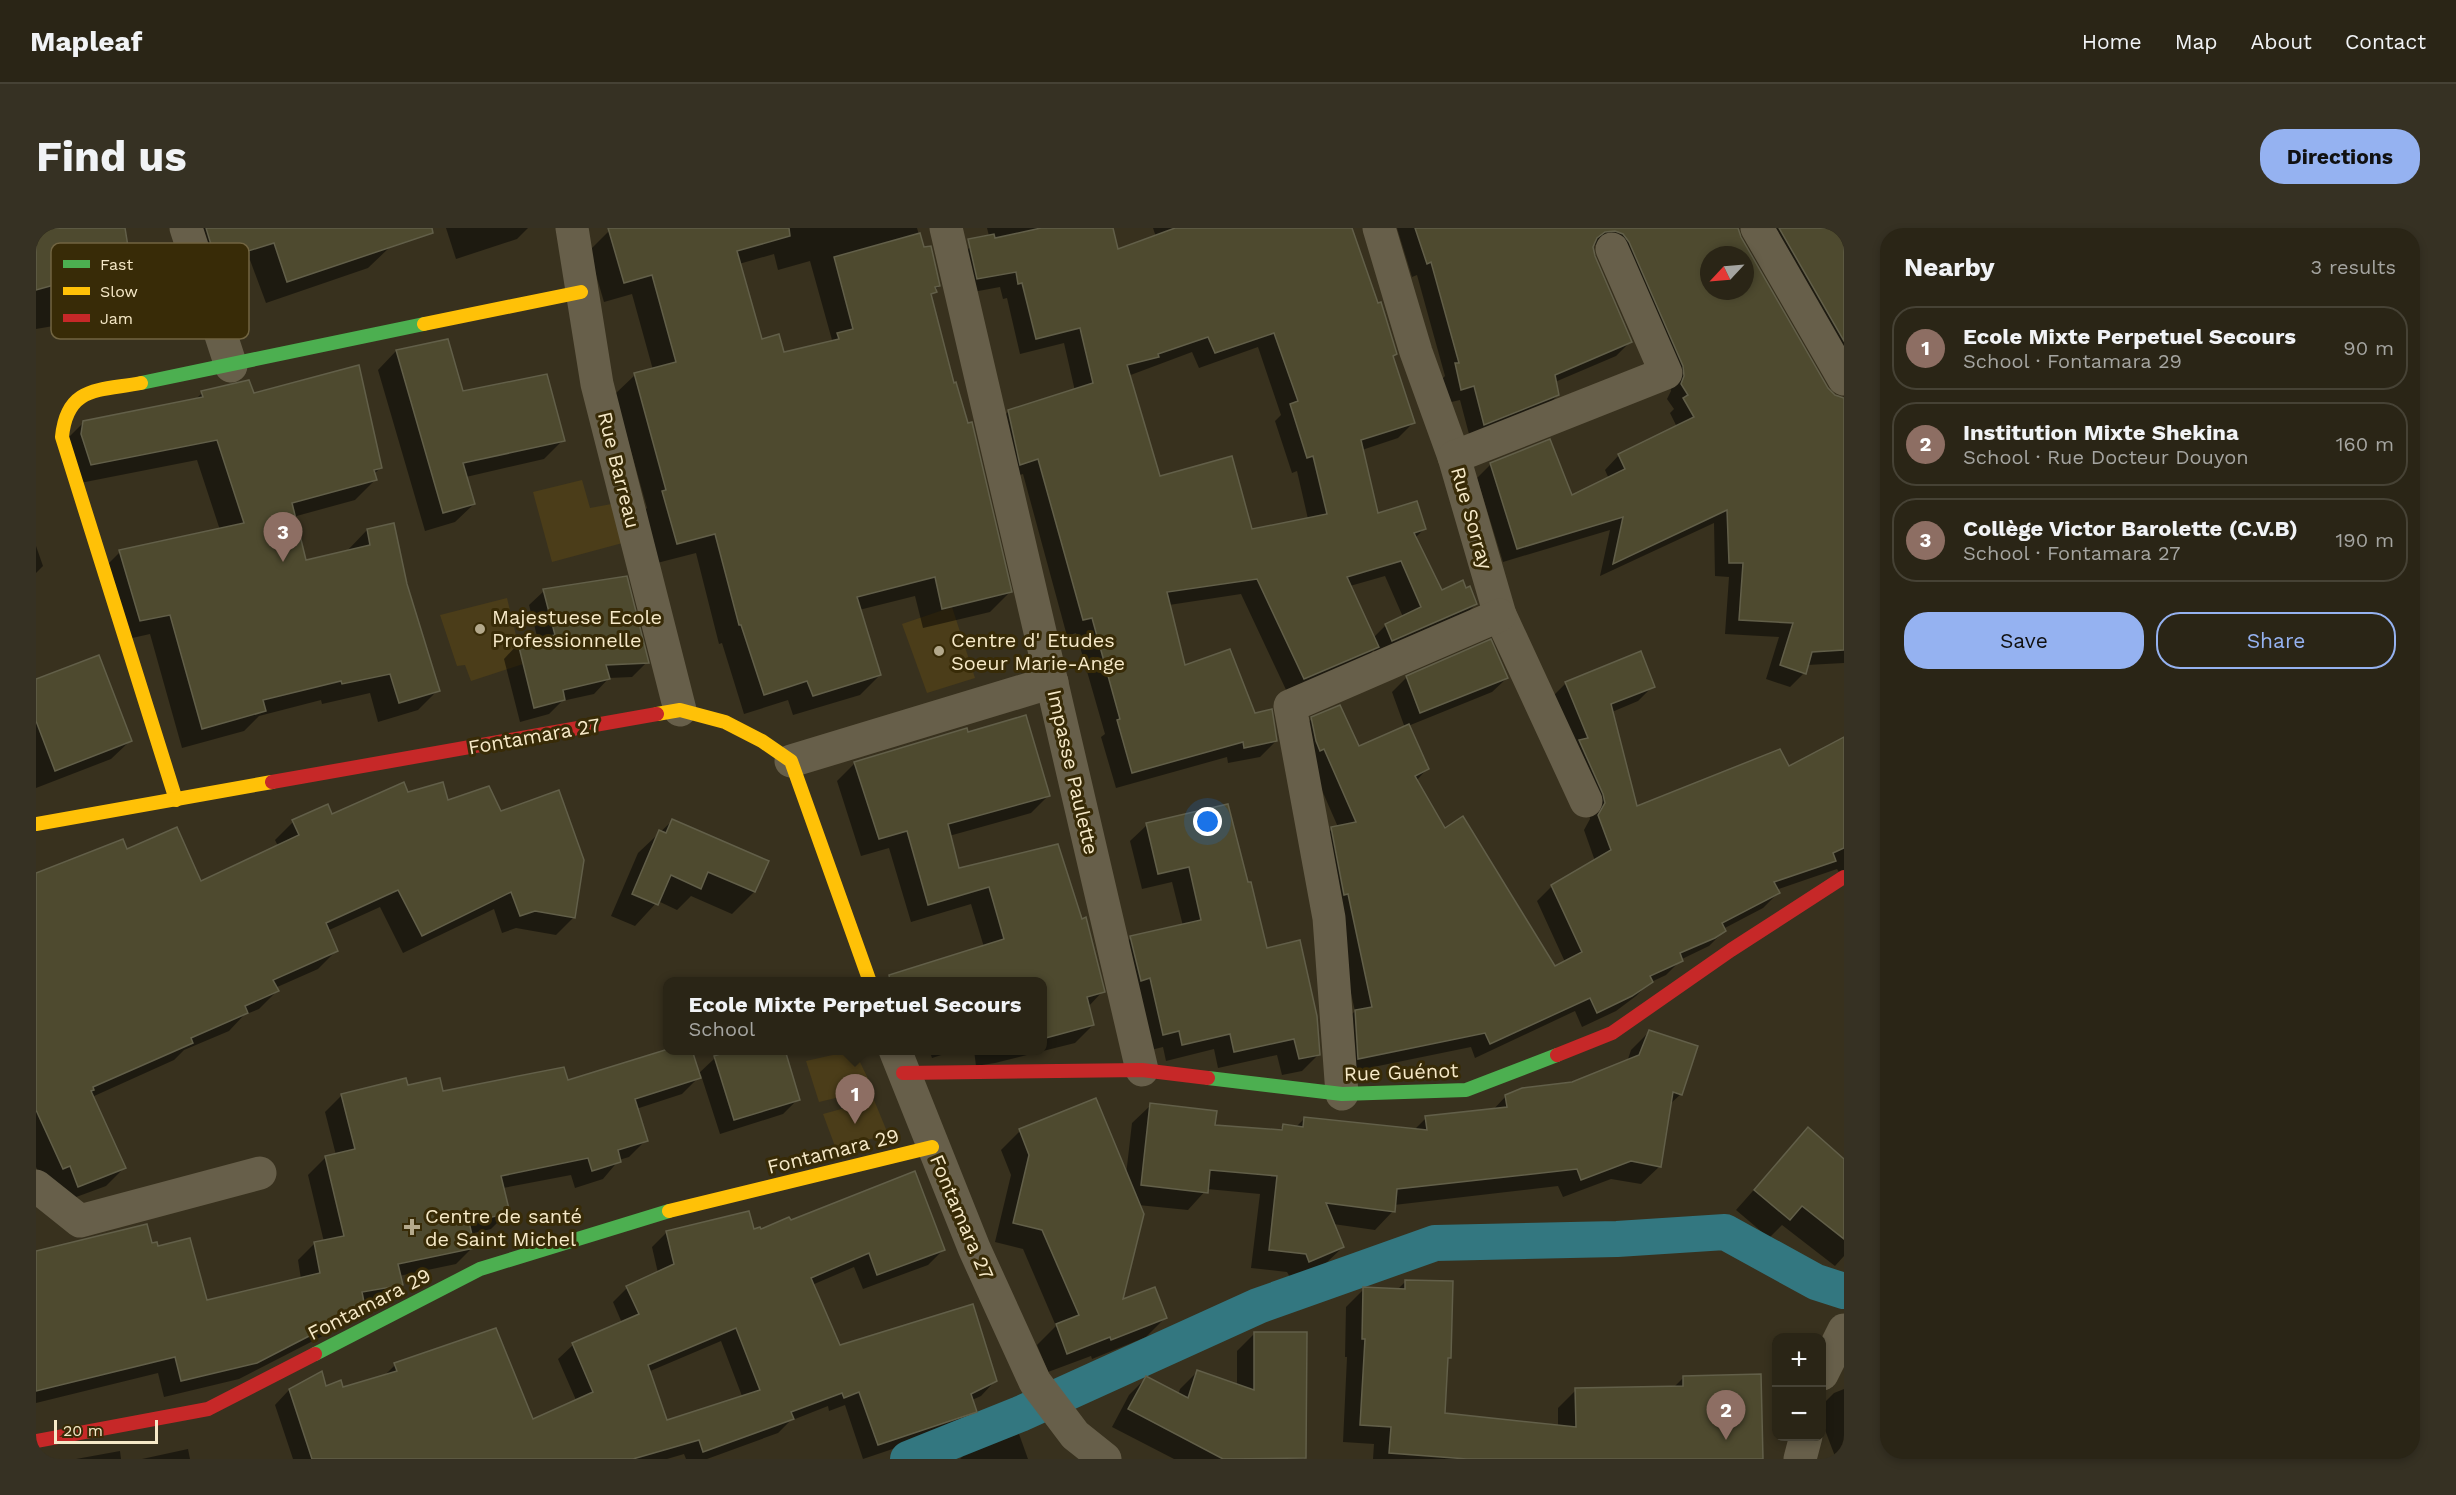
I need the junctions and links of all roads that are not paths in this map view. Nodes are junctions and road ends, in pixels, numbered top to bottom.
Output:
1 (186, 228) edge
2 (572, 228) edge
3 (946, 228) edge
4 (1379, 228) edge
5 (1757, 228) edge
6 (191, 243) edge
7 (1612, 249) dead end
8 (581, 292) junction
9 (222, 339) edge
10 (231, 366) junction
11 (1844, 379) edge
12 (1454, 457) junction
13 (1500, 615) junction
14 (1052, 682) junction
15 (680, 710) junction
16 (791, 761) junction
17 (176, 800) junction
18 (1586, 801) dead end
19 (36, 824) edge
20 (1844, 877) edge
21 (869, 977) edge
22 (899, 1062) edge
23 (1142, 1070) junction
24 (1342, 1094) junction
25 (932, 1147) junction
26 (260, 1173) dead end
27 (36, 1186) edge
28 (1844, 1330) edge
29 (1826, 1364) edge
30 (1805, 1441) edge
31 (36, 1442) edge
32 (1105, 1459) edge
33 (1800, 1459) edge

1 - 6 street
2 - 8 street, Rue Barreau
3 - 14 street, Impasse Paulette
4 - 12 street, Rue Sorray
5 - 11 street
7 - 12 street
8 - 10 street
8 - 15 street, Rue Barreau
9 - 10 street
10 - 17 street
12 - 13 street, Rue Sorray
13 - 18 street, Rue Sorray
13 - 24 street
14 - 16 street
14 - 23 street, Impasse Paulette
15 - 16 street, Fontamara 27
15 - 17 street, Fontamara 27
16 - 21 street
17 - 19 street, Fontamara 27
20 - 24 street, Rue Guénot
22 - 23 street, Rue Guénot
22 - 25 street, Fontamara 27
23 - 24 street, Rue Guénot
25 - 31 street, Fontamara 29
25 - 32 street, Fontamara 27
26 - 27 street
28 - 29 street
30 - 33 street

